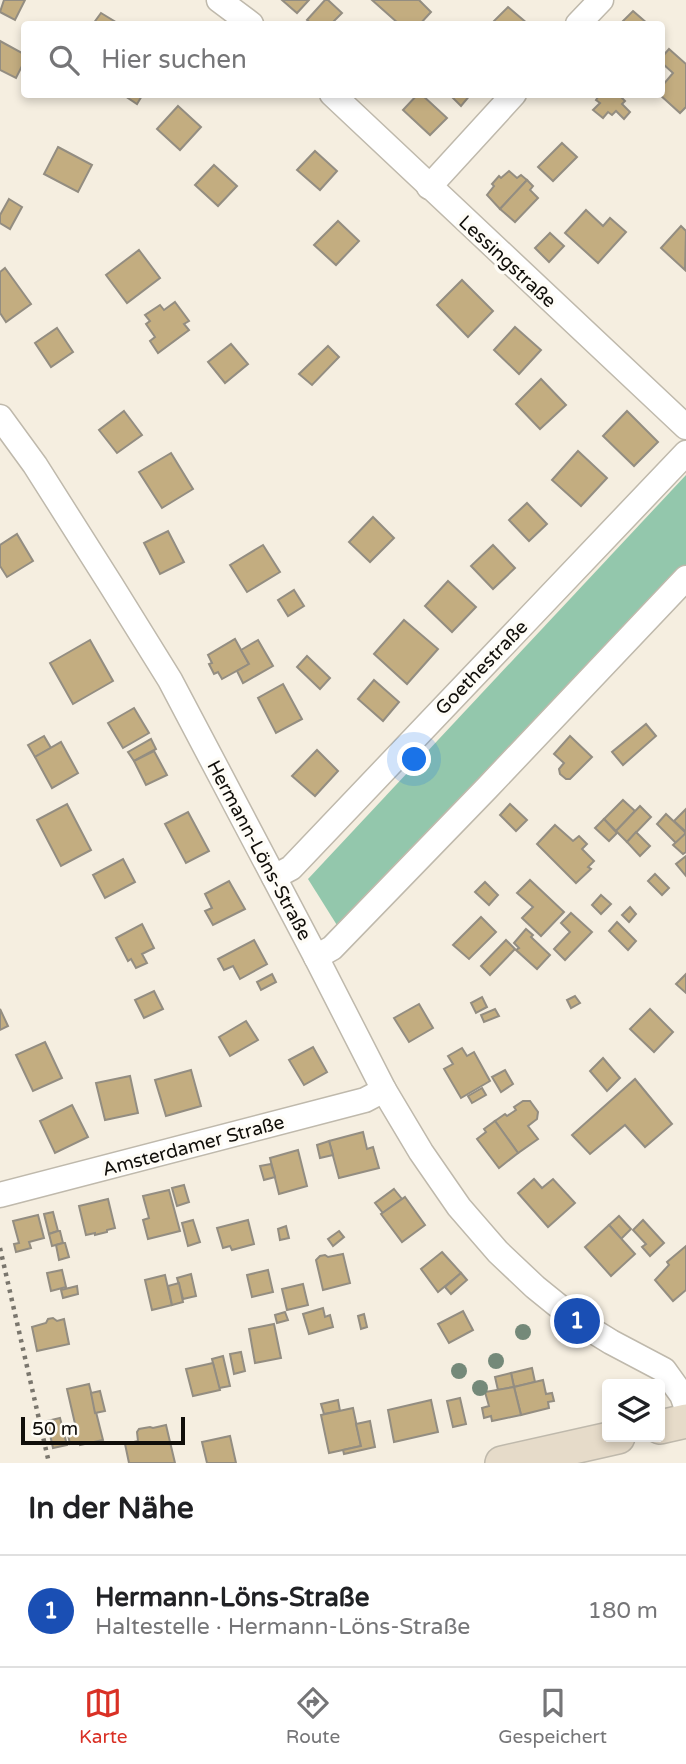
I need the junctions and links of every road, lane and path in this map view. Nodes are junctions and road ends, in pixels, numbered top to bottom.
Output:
1 (219, 0) edge
2 (601, 0) edge
3 (247, 21) edge
4 (582, 21) edge
5 (336, 98) edge
6 (510, 98) edge
7 (429, 187) junction
8 (0, 417) edge
9 (686, 427) edge
10 (686, 453) edge
11 (686, 578) edge
12 (274, 877) junction
13 (316, 957) junction
14 (384, 1090) junction
15 (0, 1195) edge
16 (0, 1248) edge
17 (686, 1406) edge
18 (686, 1422) edge
19 (665, 1426) edge
20 (602, 1441) edge
21 (49, 1463) edge
22 (502, 1463) edge

1 - 3 street
2 - 4 street
5 - 7 street, Lessingstraße
6 - 7 street
7 - 9 street, Lessingstraße
8 - 12 street, Hermann-Löns-Straße
10 - 12 street, Goethestraße
11 - 13 street
12 - 13 street, Hermann-Löns-Straße
13 - 14 street, Hermann-Löns-Straße
14 - 15 street, Amsterdamer Straße
14 - 17 street, Hermann-Löns-Straße
16 - 21 path
18 - 19 main road
20 - 22 main road

